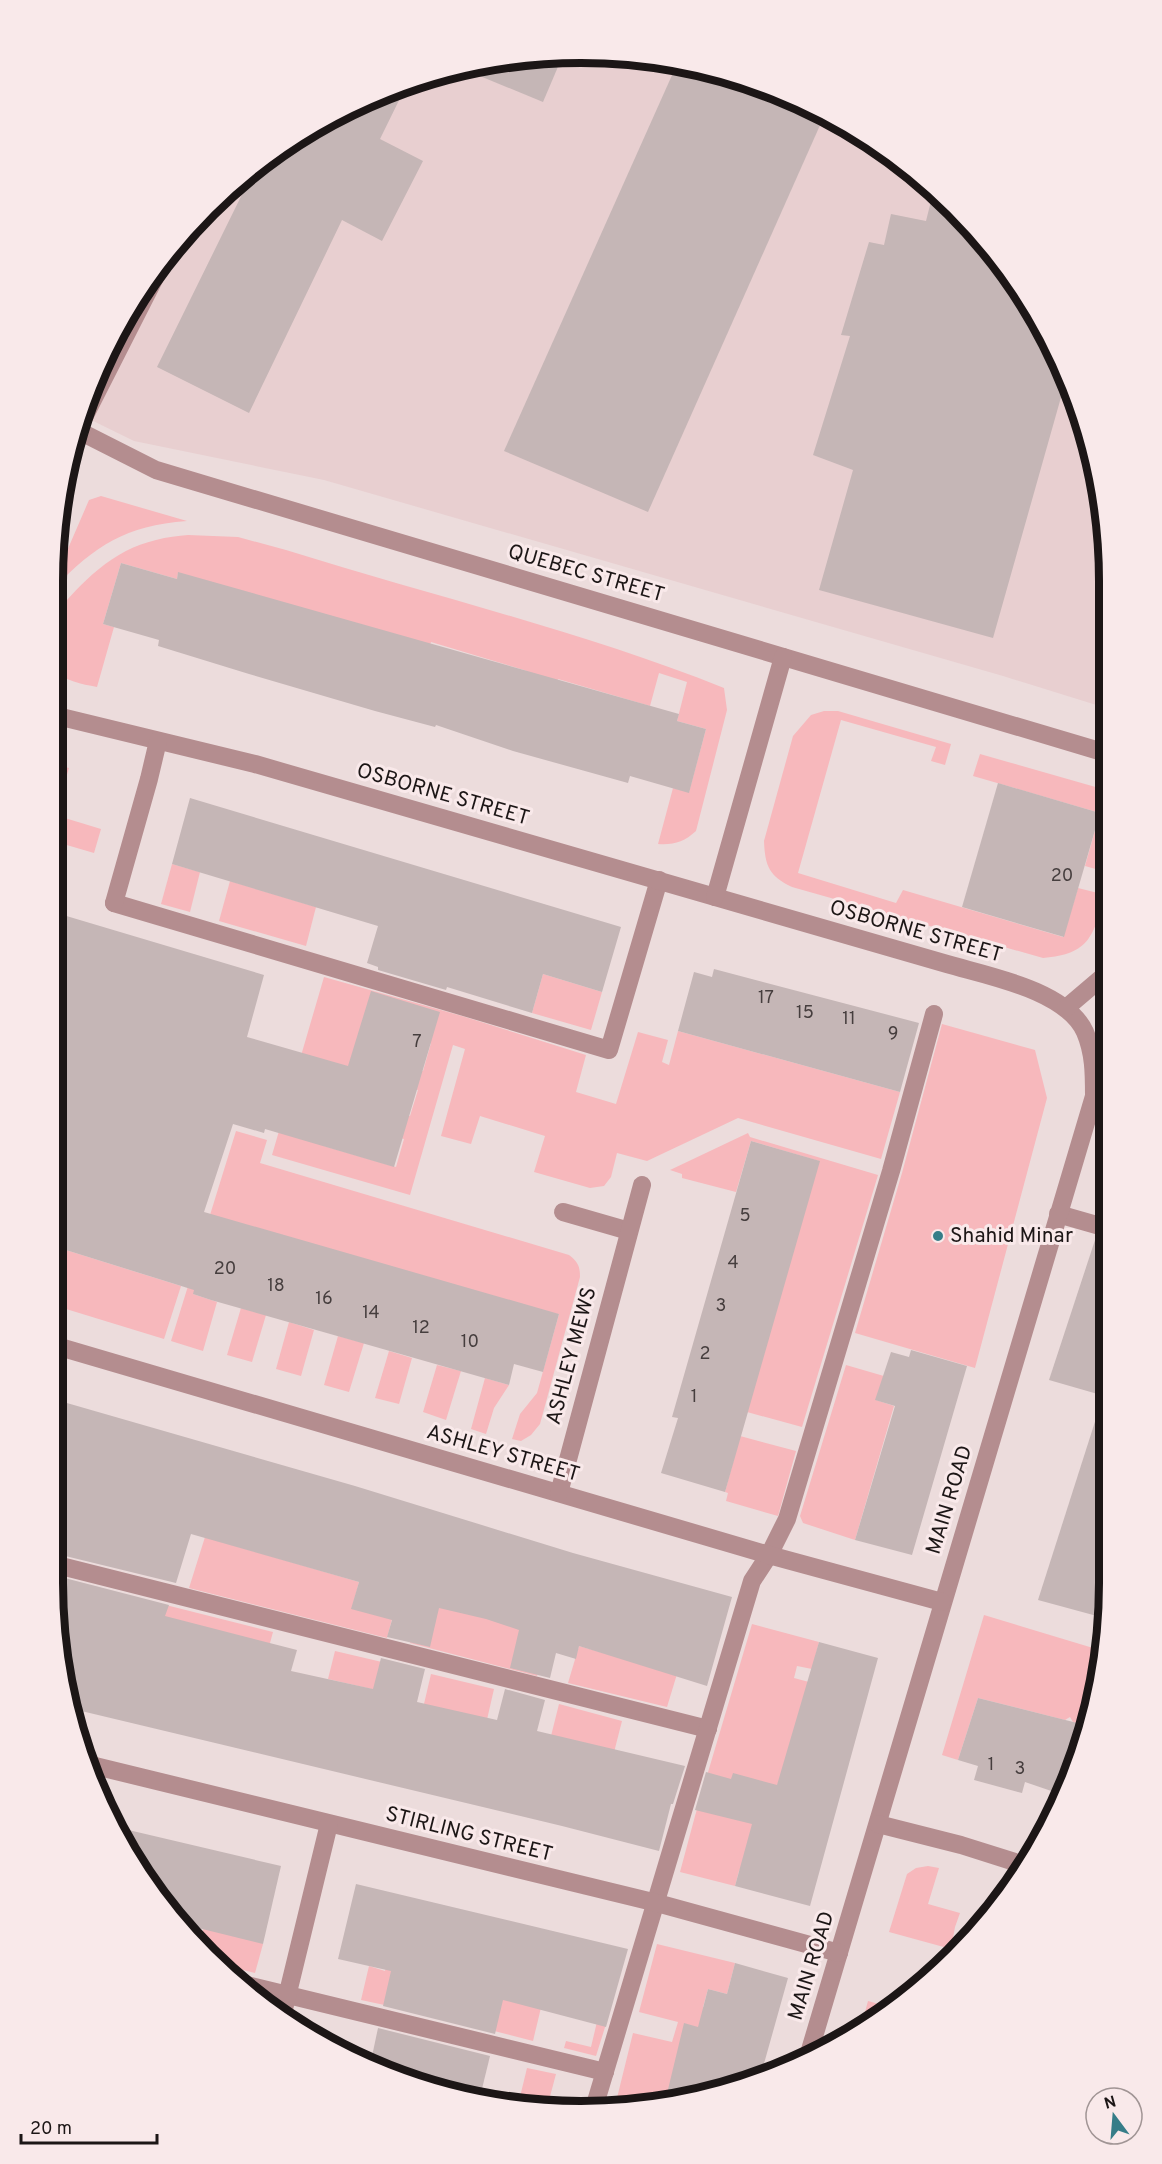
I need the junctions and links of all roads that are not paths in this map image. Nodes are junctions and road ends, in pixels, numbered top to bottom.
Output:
1 (134, 318) edge
2 (106, 373) edge
3 (83, 441) edge
4 (783, 657) junction
5 (63, 717) edge
6 (158, 741) junction
7 (1097, 747) edge
8 (659, 880) junction
9 (715, 897) junction
10 (1099, 980) edge
11 (1066, 1008) junction
12 (934, 1014) dead end
13 (642, 1185) dead end
14 (563, 1212) dead end
15 (1058, 1214) junction
16 (1099, 1226) edge
17 (629, 1231) junction
18 (63, 1348) edge
19 (559, 1493) junction
20 (769, 1555) junction
21 (63, 1567) edge
22 (942, 1602) junction
23 (708, 1729) junction
24 (96, 1766) edge
25 (329, 1824) junction
26 (878, 1824) junction
27 (1017, 1863) edge
28 (657, 1903) junction
29 (839, 1953) junction
30 (258, 1987) edge
31 (287, 1994) junction
32 (284, 2007) edge
33 (811, 2048) edge
34 (605, 2072) junction
35 (596, 2101) edge

1 - 2 street
3 - 4 street, QUEBEC STREET
4 - 7 street, QUEBEC STREET
4 - 9 street
5 - 6 street, OSBORNE STREET
6 - 8 street, OSBORNE STREET
6 - 8 street
8 - 9 street, OSBORNE STREET
9 - 11 street, OSBORNE STREET
10 - 11 street
11 - 15 street, MAIN ROAD
12 - 20 street
13 - 17 street, ASHLEY MEWS
14 - 17 street
15 - 16 street
15 - 22 street, MAIN ROAD
17 - 19 street, ASHLEY MEWS
18 - 19 street, ASHLEY STREET
19 - 20 street, ASHLEY STREET
20 - 22 street, ASHLEY STREET
20 - 23 street
21 - 23 street
22 - 26 street, MAIN ROAD
23 - 28 street
24 - 25 street, STIRLING STREET
25 - 28 street, STIRLING STREET
25 - 31 street
26 - 27 street
26 - 29 street, MAIN ROAD
28 - 29 street, STIRLING STREET
28 - 34 street
29 - 33 street, MAIN ROAD
30 - 31 street
31 - 32 street
31 - 34 street
34 - 35 street

